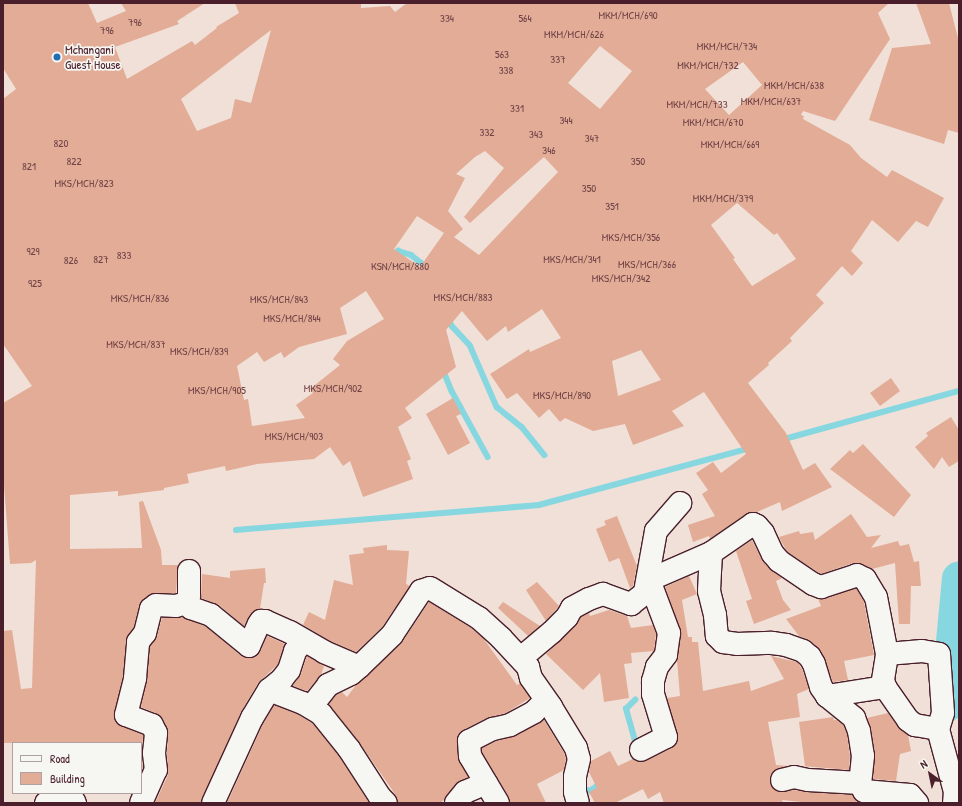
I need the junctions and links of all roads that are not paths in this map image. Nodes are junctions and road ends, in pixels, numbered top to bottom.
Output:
1 (680, 503) dead end
2 (711, 553) junction
3 (189, 571) dead end
4 (647, 587) junction
5 (186, 603) junction
6 (304, 641) junction
7 (887, 654) junction
8 (521, 658) junction
9 (359, 667) junction
10 (886, 687) junction
11 (269, 690) junction
12 (827, 696) junction
13 (311, 707) junction
14 (551, 707) junction
15 (938, 729) junction
16 (640, 750) dead end
17 (782, 780) dead end
18 (486, 783) junction
19 (860, 783) junction
20 (46, 803) edge
21 (75, 803) edge
22 (140, 803) edge
23 (213, 803) edge
24 (386, 803) edge
25 (456, 803) edge
26 (498, 803) edge
27 (578, 803) edge
28 (917, 803) edge
29 (954, 803) edge

1 - 4 street
2 - 4 street
2 - 7 street
2 - 12 street
3 - 5 street
4 - 8 street
4 - 16 street
5 - 6 street
5 - 22 street
6 - 9 street
6 - 11 street
7 - 10 street
7 - 15 street
8 - 9 street
8 - 14 street
9 - 13 street
10 - 12 street
10 - 15 street
11 - 13 street
11 - 23 street
12 - 19 street
13 - 24 street
14 - 18 street
14 - 27 street
15 - 29 street
17 - 19 street
18 - 25 street
18 - 26 street
19 - 28 street
20 - 21 street

